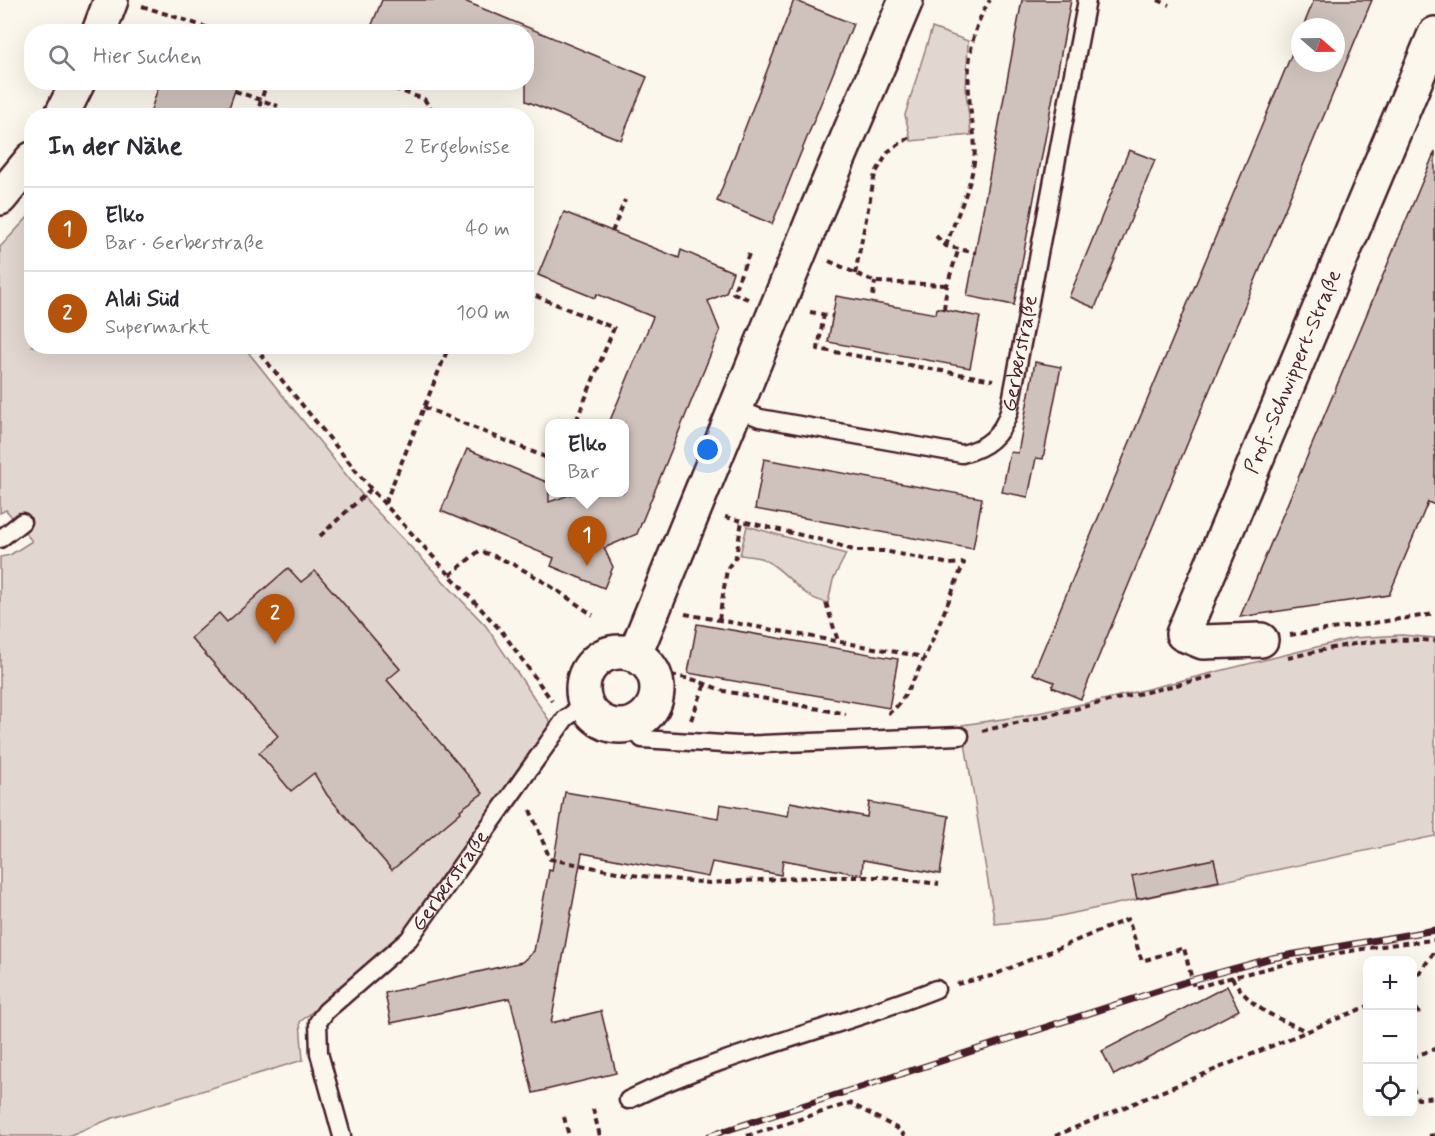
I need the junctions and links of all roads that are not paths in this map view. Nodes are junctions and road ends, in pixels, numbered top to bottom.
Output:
1 (906, 0) edge
2 (1087, 0) edge
3 (123, 2) edge
4 (105, 24) edge
5 (1435, 34) edge
6 (74, 90) edge
7 (65, 108) edge
8 (24, 169) edge
9 (0, 198) edge
10 (735, 408) junction
11 (22, 522) dead end
12 (0, 539) edge
13 (1272, 650) road end
14 (635, 654) junction
15 (575, 711) junction
16 (631, 725) junction
17 (960, 736) road end
18 (936, 989) road end
19 (628, 1101) dead end
20 (342, 1136) edge

1 - 10 street
2 - 10 lane, Gerberstraße
3 - 4 street
5 - 13 street, Prof.-Schwippert-Straße
6 - 7 street
8 - 9 street
10 - 14 street
11 - 12 lane
14 - 15 street
14 - 16 street
15 - 16 street
15 - 20 lane, Gerberstraße
16 - 17 lane
18 - 19 lane

